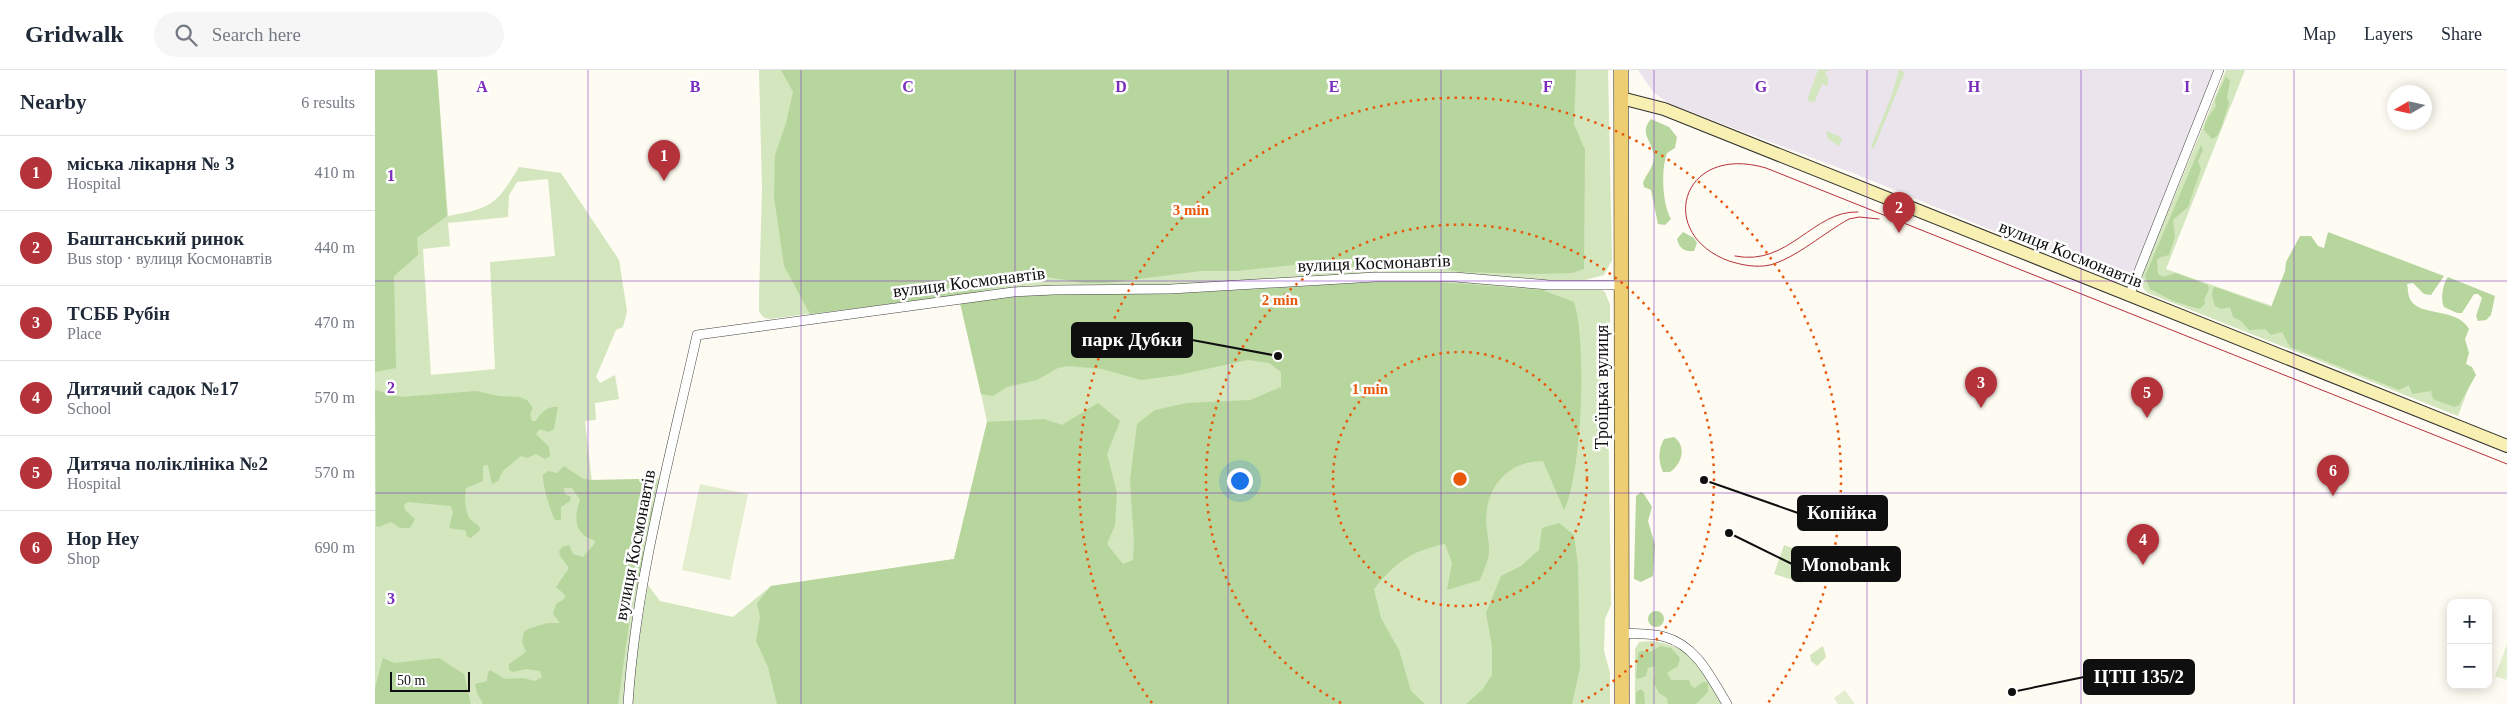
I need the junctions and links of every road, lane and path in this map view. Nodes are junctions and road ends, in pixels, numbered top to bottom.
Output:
1 (1621, 70) edge
2 (2219, 70) edge
3 (1621, 98) junction
4 (1622, 285) junction
5 (2129, 296) junction
6 (2507, 446) edge
7 (1622, 633) junction
8 (627, 704) edge
9 (1622, 704) edge
10 (1727, 704) edge

1 - 3 main road, Троїцька вулиця
2 - 5 street
3 - 4 main road, Троїцька вулиця
3 - 5 main road, вулиця Космонавтів
4 - 7 main road, Троїцька вулиця
4 - 8 street, вулиця Космонавтів
5 - 6 main road, вулиця Космонавтів
7 - 9 main road, Троїцька вулиця
7 - 10 street

